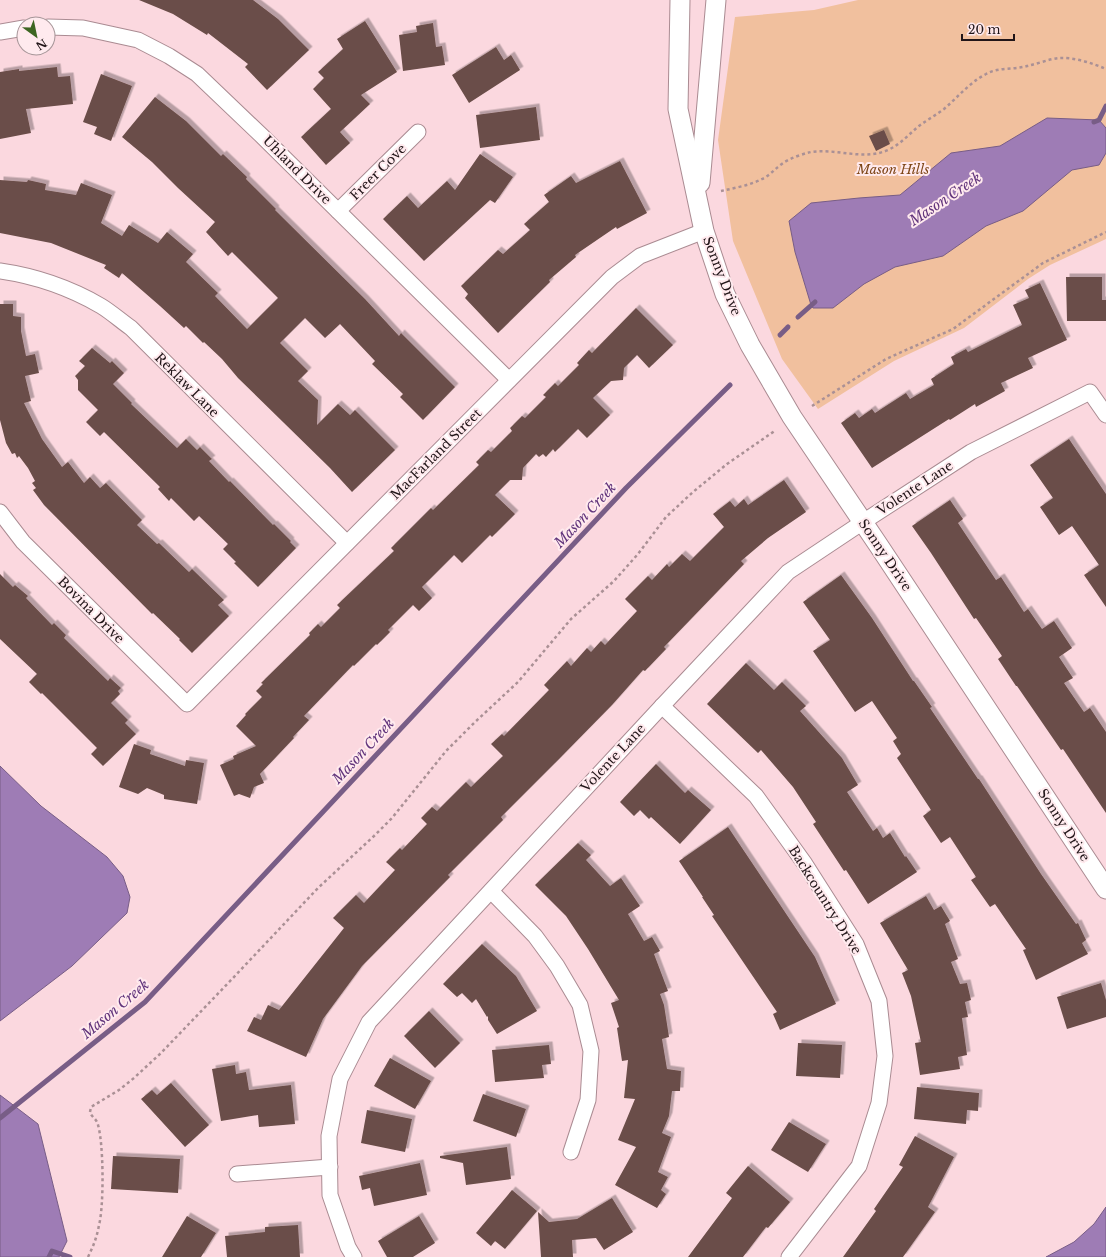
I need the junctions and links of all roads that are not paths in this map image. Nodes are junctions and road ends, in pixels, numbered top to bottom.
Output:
1 (680, 0) edge
2 (716, 0) edge
3 (56, 27) edge
4 (16, 29) edge
5 (0, 32) edge
6 (418, 132) dead end
7 (698, 204) junction
8 (338, 211) junction
9 (704, 231) junction
10 (0, 271) edge
11 (509, 380) junction
12 (1106, 415) edge
13 (0, 512) edge
14 (863, 522) junction
15 (347, 543) junction
16 (187, 704) joint
17 (662, 706) junction
18 (1106, 889) edge
19 (491, 891) junction
20 (571, 1152) dead end
21 (330, 1167) junction
22 (237, 1174) dead end
23 (354, 1257) edge
24 (789, 1257) edge

1 - 7 street, Sonny Drive
2 - 7 street, Sonny Drive
3 - 8 street, Uhland Drive
4 - 5 street
6 - 8 street, Freer Cove
7 - 9 street, Sonny Drive
8 - 11 street, Uhland Drive
9 - 11 street, MacFarland Street
9 - 14 street, Sonny Drive
10 - 15 street, Reklaw Lane
11 - 15 street, MacFarland Street
12 - 14 street, Volente Lane
13 - 16 street, Bovina Drive
14 - 17 street, Volente Lane
14 - 18 street, Sonny Drive
15 - 16 street, MacFarland Street
17 - 19 street, Volente Lane
17 - 24 street, Backcountry Drive
19 - 20 street
19 - 21 street, Volente Lane
21 - 22 street
21 - 23 street, Volente Lane

